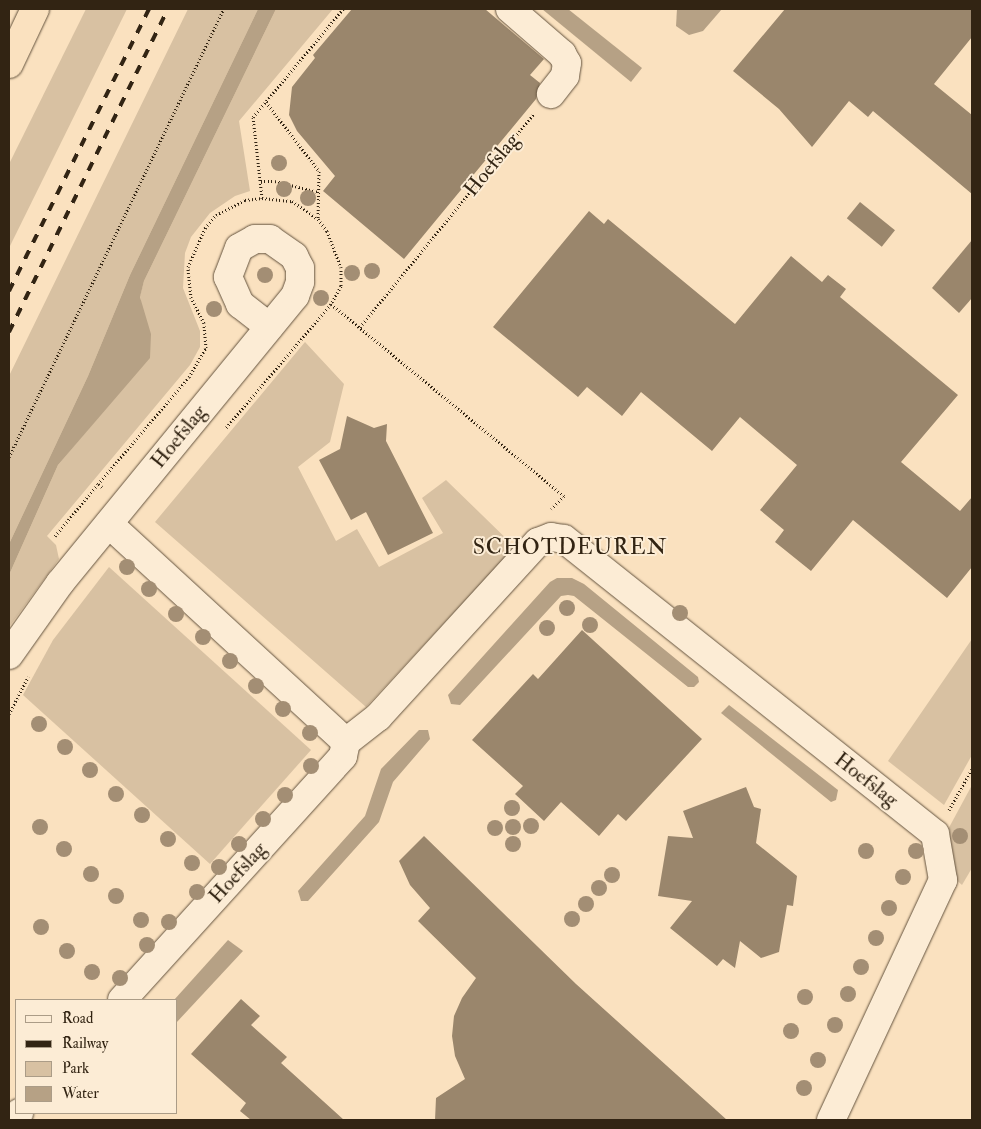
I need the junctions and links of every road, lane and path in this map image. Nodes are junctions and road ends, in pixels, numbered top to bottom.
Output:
1 (34, 9) edge
2 (224, 9) edge
3 (343, 9) edge
4 (510, 9) edge
5 (9, 64) edge
6 (551, 94) joint
7 (266, 102) junction
8 (260, 181) junction
9 (318, 192) junction
10 (262, 198) dead end
11 (318, 219) dead end
12 (331, 304) dead end
13 (269, 327) dead end
14 (360, 327) junction
15 (9, 457) edge
16 (98, 484) dead end
17 (109, 524) junction
18 (55, 536) dead end
19 (552, 537) junction
20 (9, 655) edge
21 (346, 742) junction
22 (972, 769) edge
23 (935, 834) junction
24 (123, 999) edge
25 (831, 1120) edge

1 - 5 highway
2 - 15 path
3 - 7 path
4 - 6 street
6 - 14 path, Hoefslag
7 - 8 path
7 - 9 path
8 - 9 path
8 - 10 path
9 - 11 path
12 - 14 path
13 - 17 street, Hoefslag
14 - 19 path
16 - 18 path
17 - 20 street, Hoefslag
17 - 21 street
19 - 21 street, Hoefslag
19 - 23 street, Hoefslag
21 - 24 street, Hoefslag
22 - 23 path
23 - 25 street

